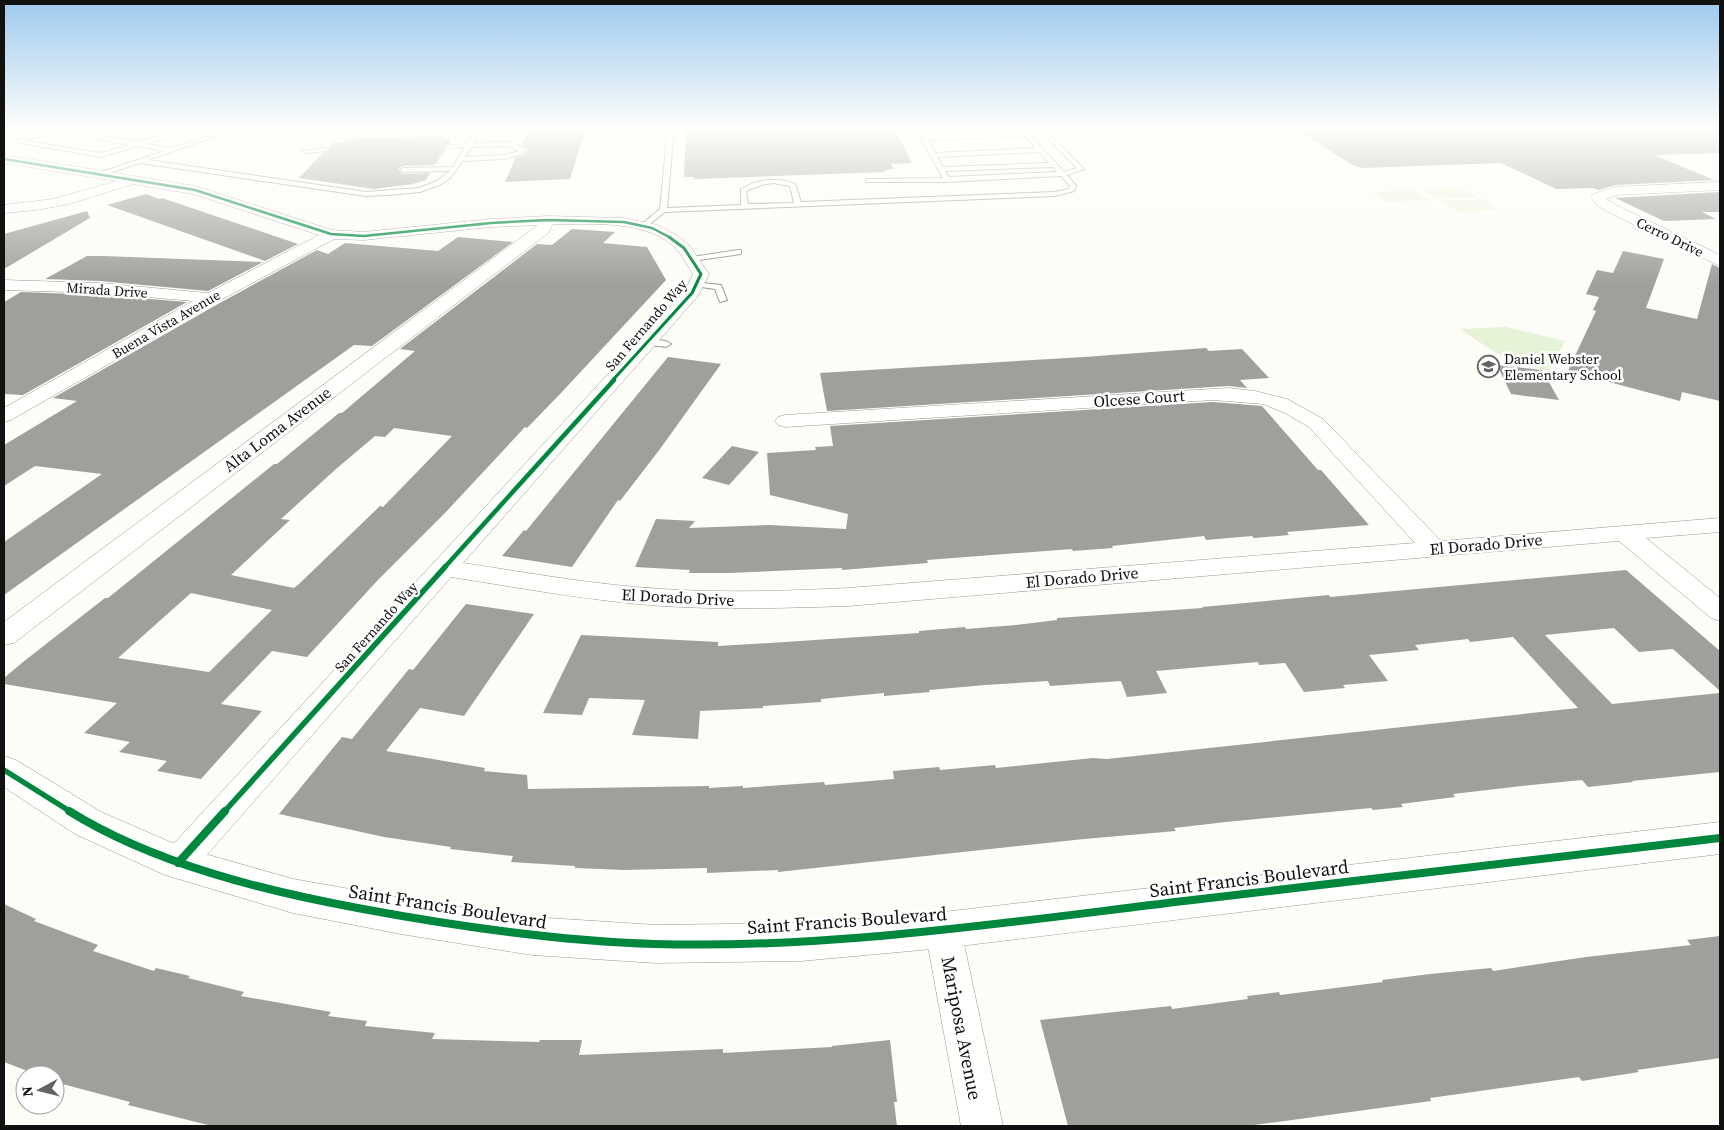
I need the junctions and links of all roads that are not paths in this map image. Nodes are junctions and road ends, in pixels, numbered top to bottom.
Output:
1 (130, 181) edge
2 (144, 181) edge
3 (276, 181) edge
4 (441, 181) edge
5 (666, 181) edge
6 (876, 181) edge
7 (944, 181) edge
8 (1002, 181) edge
9 (1068, 181) edge
10 (1720, 186) edge
11 (945, 187) junction
12 (798, 204) junction
13 (744, 206) junction
14 (4, 208) edge
15 (663, 210) junction
16 (548, 220) junction
17 (645, 226) junction
18 (330, 234) junction
19 (738, 252) dead end
20 (692, 260) junction
21 (1720, 261) edge
22 (697, 284) junction
23 (4, 285) edge
24 (211, 298) junction
25 (723, 300) dead end
26 (5, 415) edge
27 (784, 421) dead end
28 (1720, 525) edge
29 (1624, 533) junction
30 (1434, 548) junction
31 (445, 568) junction
32 (1720, 612) edge
33 (4, 636) edge
34 (4, 770) edge
35 (1720, 838) edge
36 (178, 863) junction
37 (943, 930) junction
38 (982, 1126) edge

1 - 14 street
2 - 18 street, San Fernando Way
3 - 4 lane
5 - 15 lane
6 - 11 lane
7 - 11 lane
8 - 11 lane
9 - 11 lane
10 - 21 street, Cerro Drive
11 - 12 lane
12 - 13 lane
12 - 13 lane
13 - 15 lane
15 - 17 lane
16 - 17 street, San Fernando Way
16 - 18 street, San Fernando Way
16 - 33 street, Alta Loma Avenue
17 - 20 street, San Fernando Way
18 - 24 street, Buena Vista Avenue
19 - 20 lane
20 - 22 street, San Fernando Way
22 - 25 lane
22 - 31 street, San Fernando Way
23 - 24 street, Mirada Drive
24 - 26 street, Buena Vista Avenue
27 - 30 street, Olcese Court
28 - 29 street, El Dorado Drive
29 - 30 street, El Dorado Drive
29 - 32 street
30 - 31 street, El Dorado Drive
31 - 36 street, San Fernando Way
34 - 36 street, Saint Francis Boulevard
35 - 37 street, Saint Francis Boulevard
36 - 37 street, Saint Francis Boulevard
37 - 38 street, Mariposa Avenue

